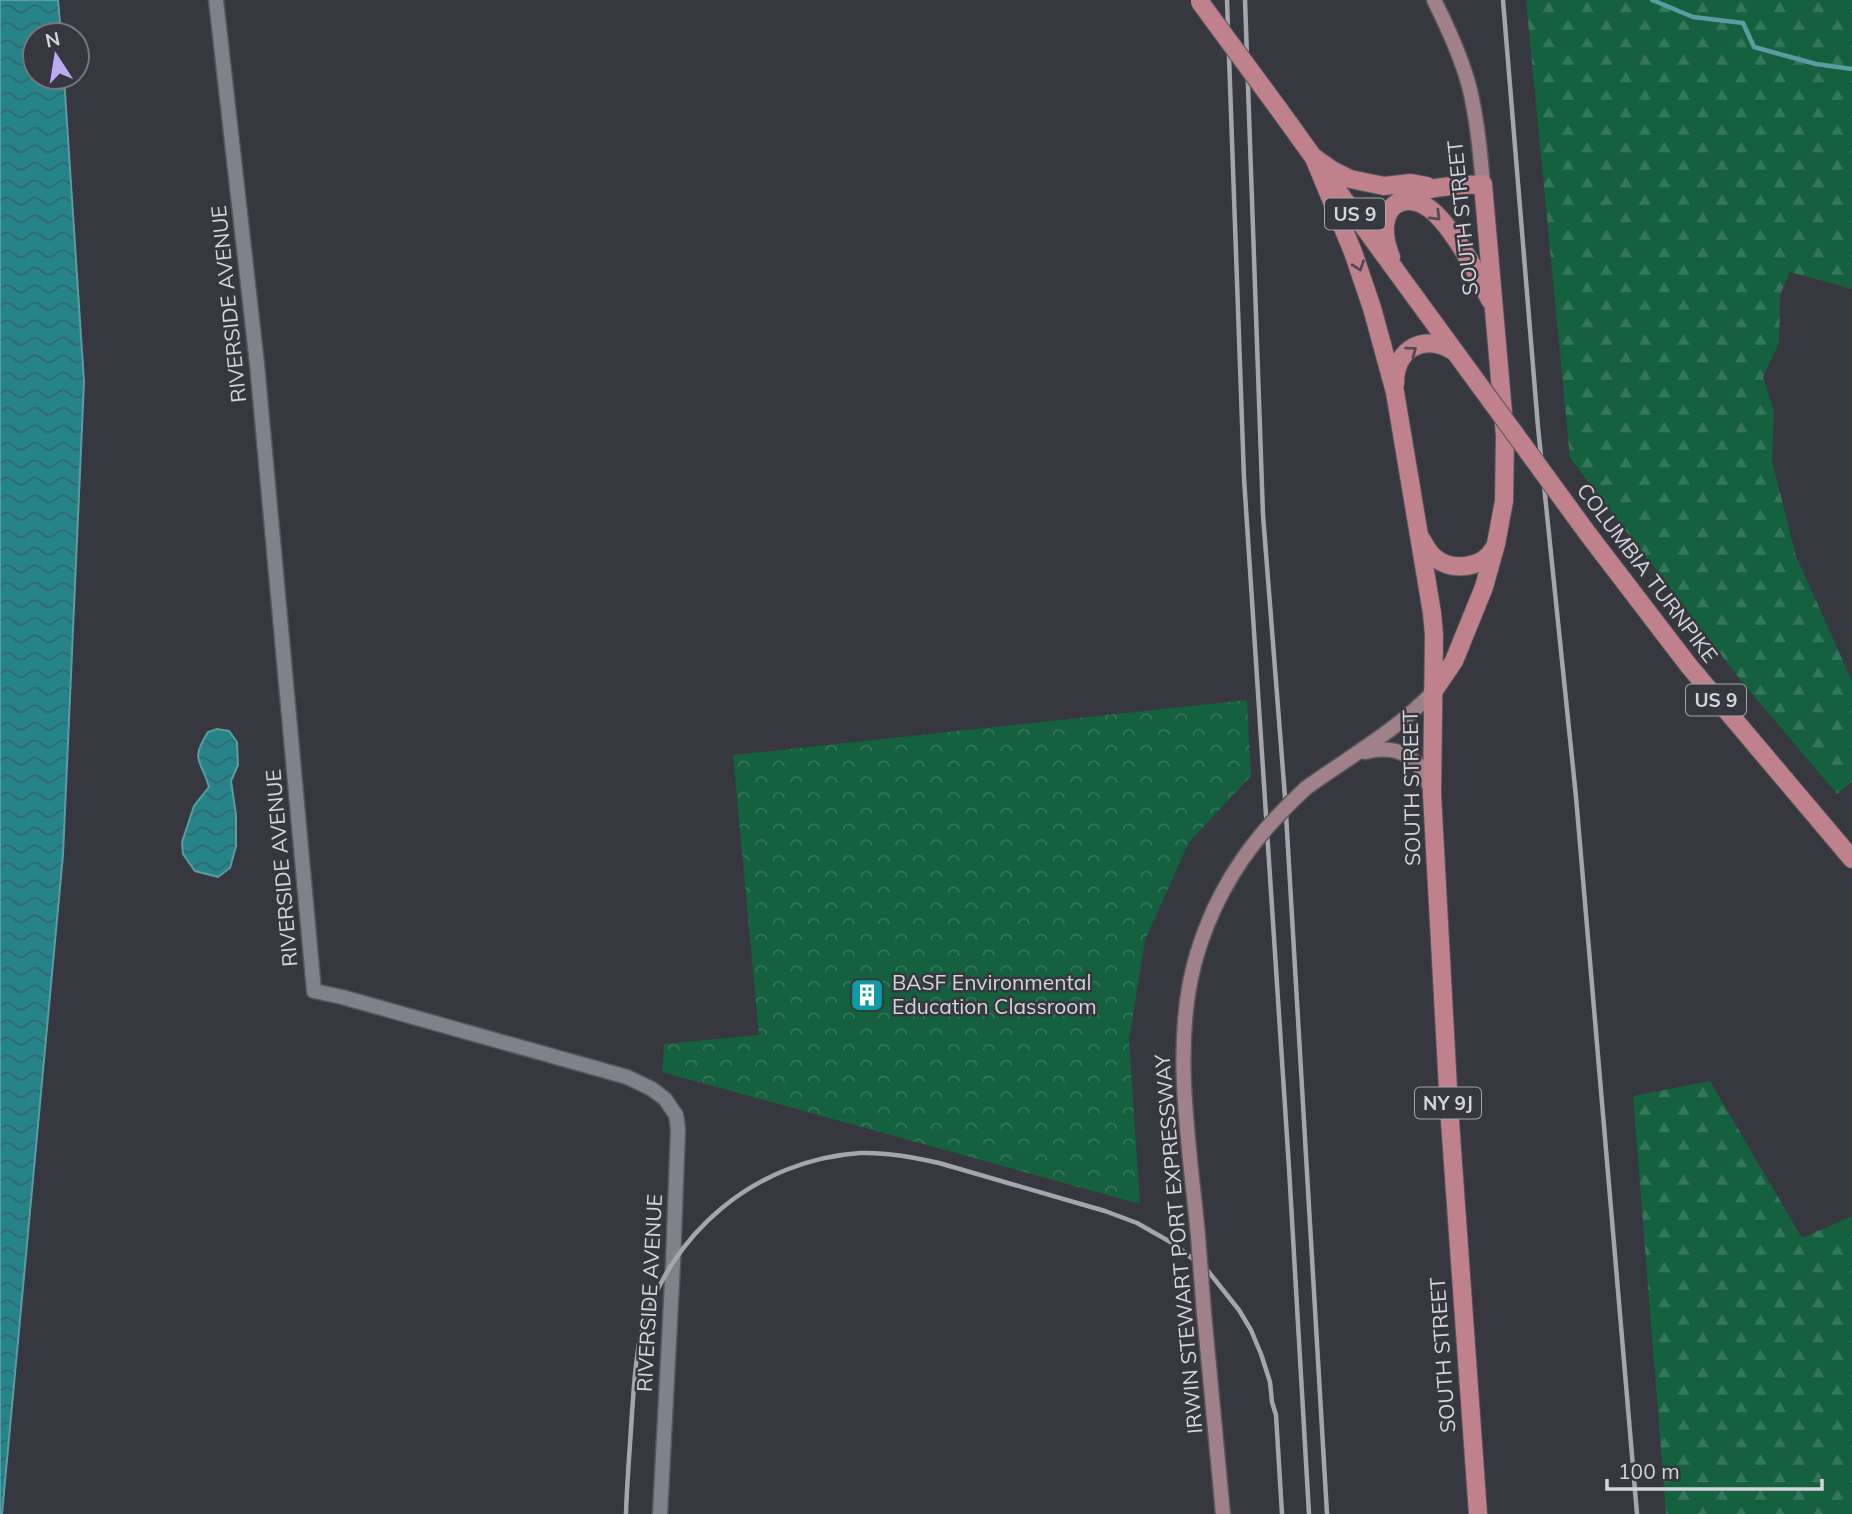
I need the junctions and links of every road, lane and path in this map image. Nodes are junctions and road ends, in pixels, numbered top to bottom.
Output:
1 (216, 0) edge
2 (1434, 0) edge
3 (1199, 1) edge
4 (1314, 158) junction
5 (1483, 184) junction
6 (1437, 187) junction
7 (1394, 205) junction
8 (1395, 270) junction
9 (1495, 314) junction
10 (1455, 352) junction
11 (1395, 392) junction
12 (1419, 533) junction
13 (1496, 544) junction
14 (1433, 692) junction
15 (1350, 757) junction
16 (1432, 794) junction
17 (1852, 859) edge
18 (660, 1514) edge
19 (1223, 1514) edge
20 (1478, 1514) edge

1 - 18 street, RIVERSIDE AVENUE
2 - 5 main road, SOUTH STREET
3 - 4 main road, US 9, bridge
4 - 6 main road
4 - 8 main road, US 9
4 -> 11 main road
5 - 6 main road
5 - 9 main road, SOUTH STREET
6 - 7 main road
7 - 8 main road
7 -> 9 main road
8 - 10 main road, US 9
9 - 13 main road, SOUTH STREET
11 -> 10 main road
10 - 17 main road, COLUMBIA TURNPIKE / US 9, bridge
11 - 12 main road
12 - 13 main road
12 - 14 main road
13 - 14 main road, SOUTH STREET
14 - 15 main road, IRWIN STEWART PORT EXPRESSWAY
14 - 16 main road, SOUTH STREET / NY 9J
15 - 16 main road
15 - 19 main road, IRWIN STEWART PORT EXPRESSWAY, bridge
16 - 20 main road, SOUTH STREET / NY 9J

